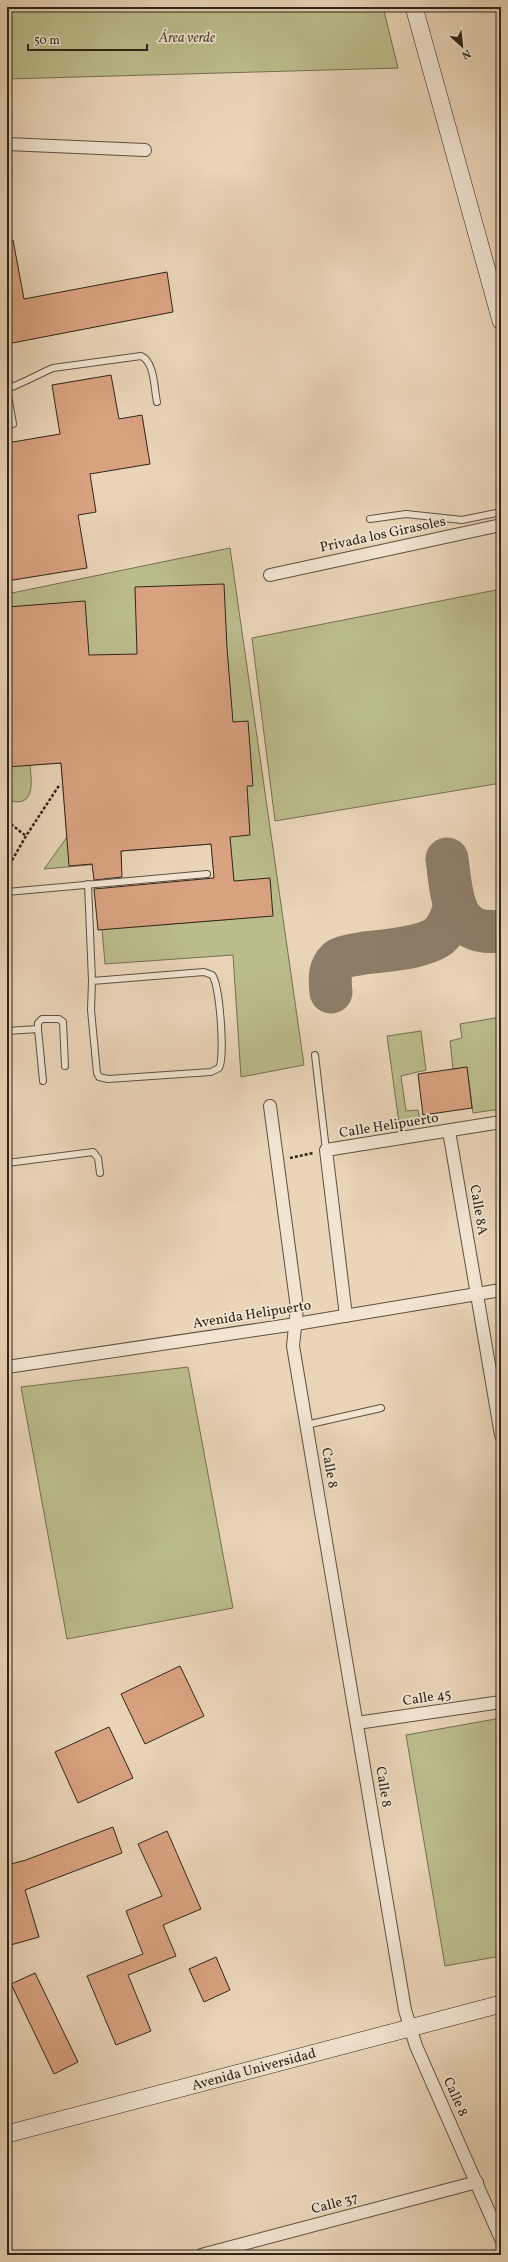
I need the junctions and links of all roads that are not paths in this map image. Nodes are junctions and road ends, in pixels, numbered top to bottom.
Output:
1 (414, 7) edge
2 (7, 144) edge
3 (145, 150) dead end
4 (501, 321) edge
5 (7, 389) edge
6 (157, 402) dead end
7 (13, 424) dead end
8 (501, 512) edge
9 (370, 519) dead end
10 (501, 524) edge
11 (270, 574) dead end
12 (207, 874) dead end
13 (88, 884) junction
14 (7, 892) edge
15 (92, 981) junction
16 (38, 1029) junction
17 (7, 1031) edge
18 (315, 1055) dead end
19 (65, 1066) dead end
20 (43, 1081) dead end
21 (270, 1106) dead end
22 (501, 1122) edge
23 (449, 1131) junction
24 (326, 1150) junction
25 (7, 1163) edge
26 (100, 1173) dead end
27 (501, 1290) edge
28 (477, 1294) junction
29 (346, 1316) junction
30 (296, 1324) junction
31 (7, 1367) edge
32 (381, 1408) dead end
33 (306, 1425) junction
34 (501, 1435) edge
35 (501, 1702) edge
36 (357, 1723) junction
37 (501, 2004) edge
38 (409, 2030) junction
39 (7, 2134) edge
40 (477, 2182) junction
41 (501, 2239) edge
42 (201, 2255) edge

1 - 4 street
2 - 3 street
5 - 6 lane
5 - 7 lane
8 - 9 lane
10 - 11 street, Privada los Girasoles
12 - 13 lane
13 - 14 lane
13 - 15 lane
15 - 15 lane
16 - 17 lane
16 - 19 lane
16 - 20 lane
18 - 24 lane
21 - 30 street, Calle 8
22 - 23 street, Calle Helipuerto
23 - 24 street, Calle Helipuerto
23 - 28 street, Calle 8A
24 - 29 street, Calle Helipuerto
25 - 26 lane
27 - 28 street, Avenida Helipuerto
28 - 29 street, Avenida Helipuerto
28 - 34 street, Calle 8A
29 - 30 street, Avenida Helipuerto
30 - 31 street, Avenida Helipuerto
30 - 33 street, Calle 8
32 - 33 lane
33 - 36 street, Calle 8
35 - 36 street, Calle 45
36 - 38 street, Calle 8
37 - 38 street, Avenida Universidad
38 - 39 street, Avenida Universidad
38 - 40 street, Calle 8
40 - 41 street, Calle 8
40 - 42 street, Calle 37

